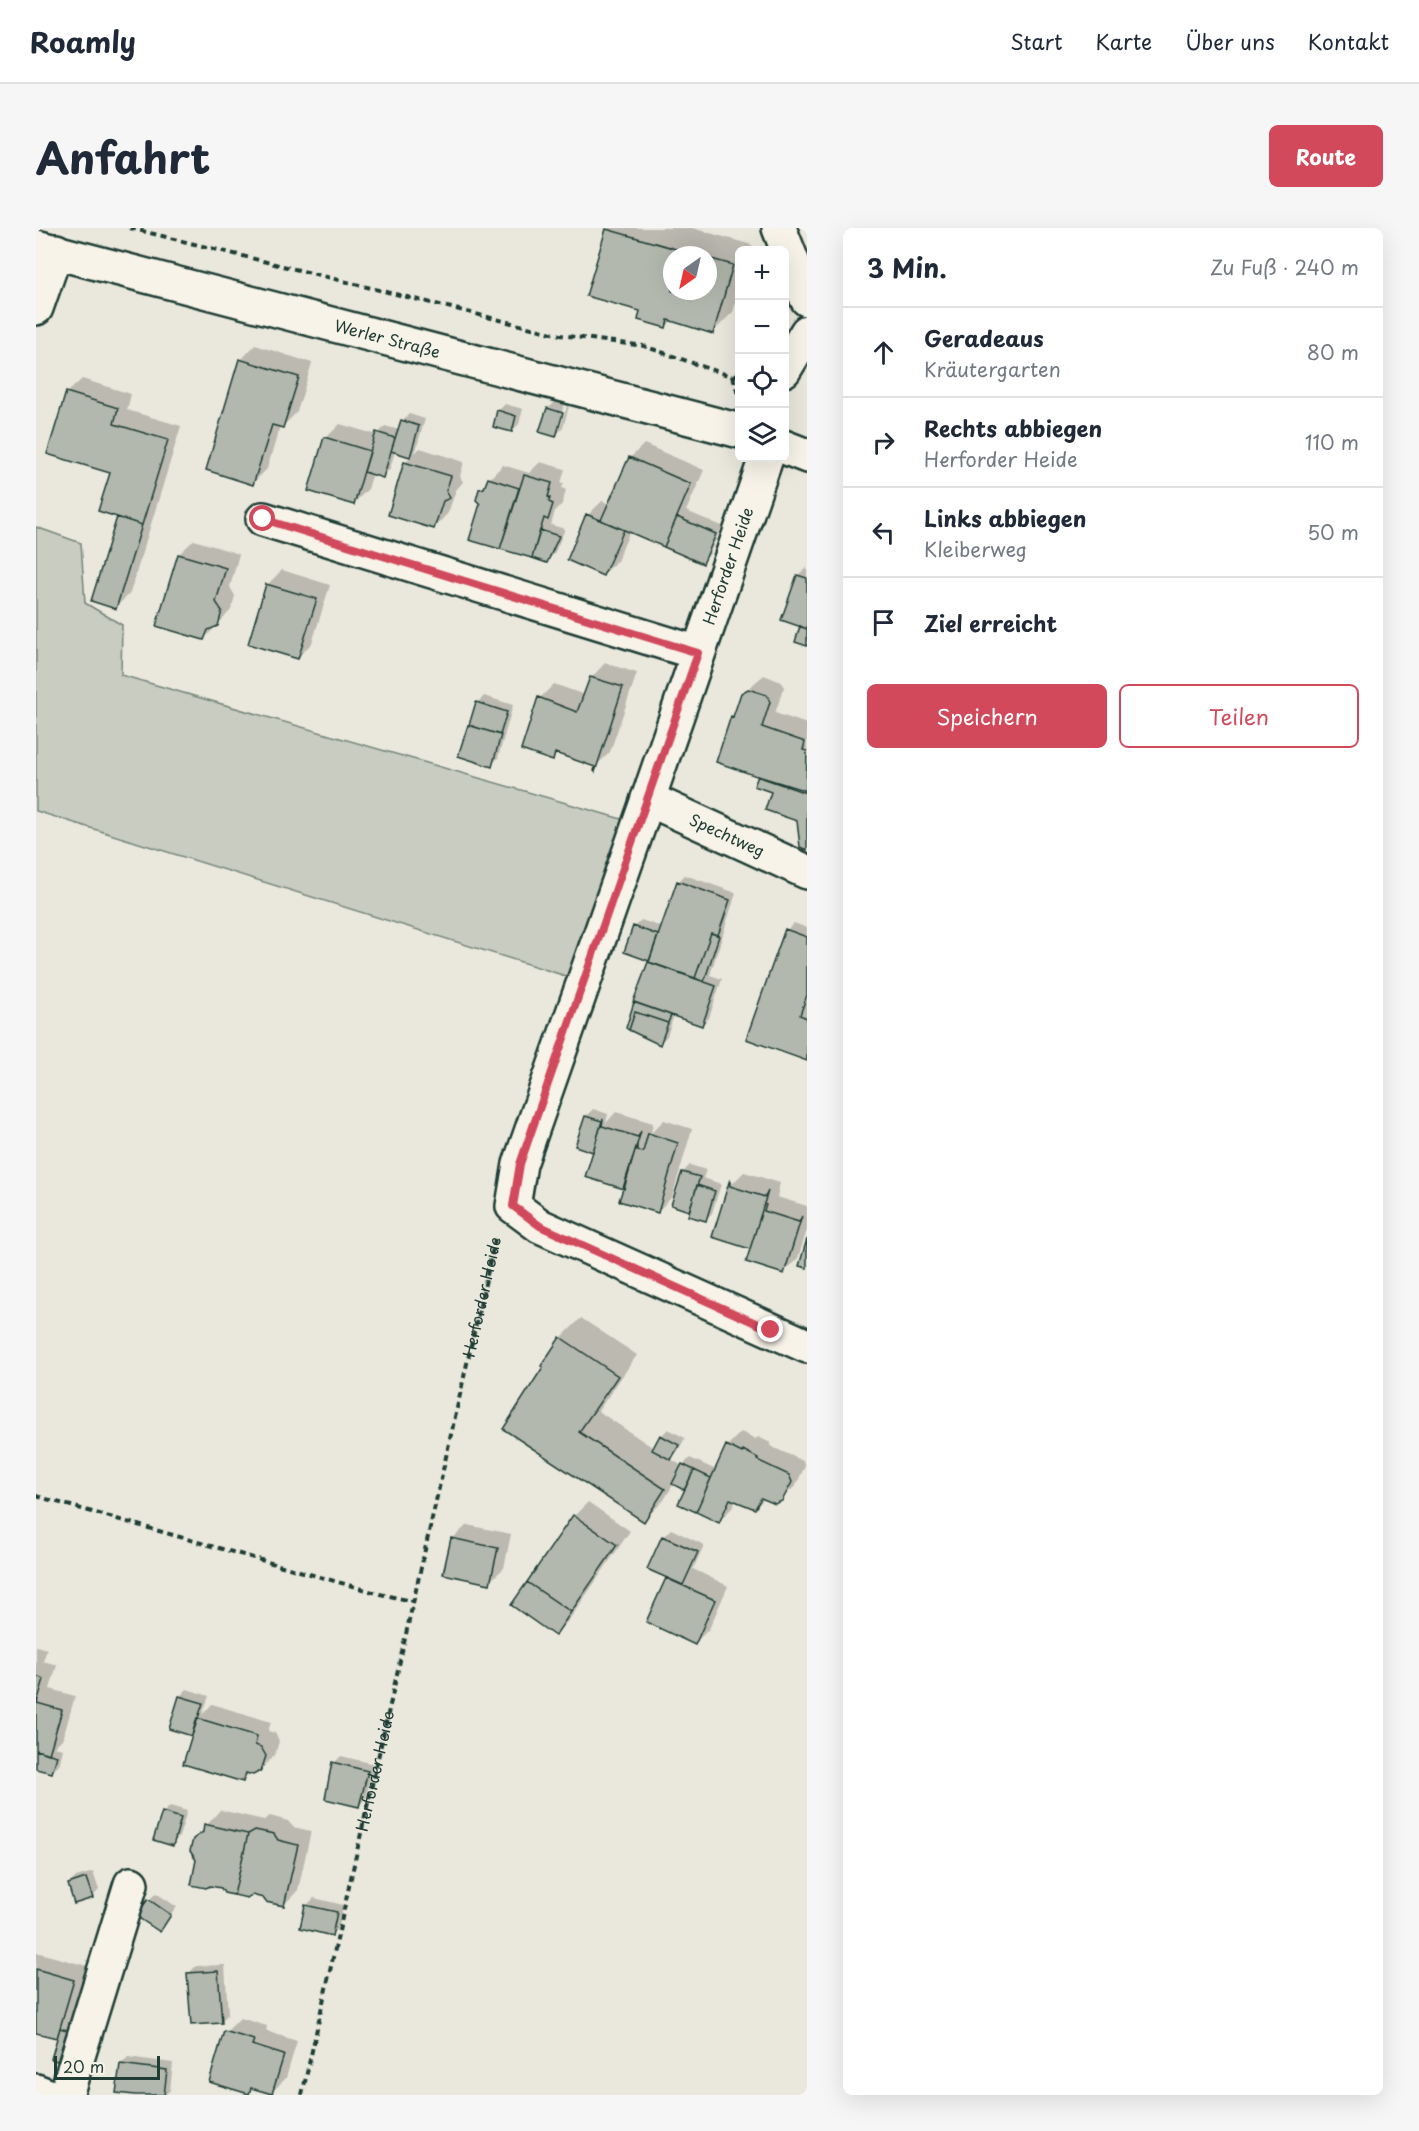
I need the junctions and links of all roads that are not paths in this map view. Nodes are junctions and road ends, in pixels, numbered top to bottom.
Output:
1 (779, 228) edge
2 (46, 249) edge
3 (807, 299) edge
4 (36, 308) edge
5 (807, 332) edge
6 (789, 362) edge
7 (735, 430) edge
8 (789, 449) edge
9 (807, 456) edge
10 (764, 462) edge
11 (263, 519) dead end
12 (698, 653) junction
13 (648, 799) junction
14 (807, 872) edge
15 (807, 1346) edge
16 (131, 1884) dead end
17 (36, 2091) edge
18 (46, 2095) edge
19 (66, 2095) edge

1 - 3 street
2 - 4 street
2 - 7 street, Werler Straße
5 - 6 street
8 - 9 street
10 - 12 street, Herforder Heide
11 - 12 street
12 - 13 street, Herforder Heide
13 - 14 street, Spechtweg
13 - 15 street, Herforder Heide
16 - 19 street
17 - 18 street

